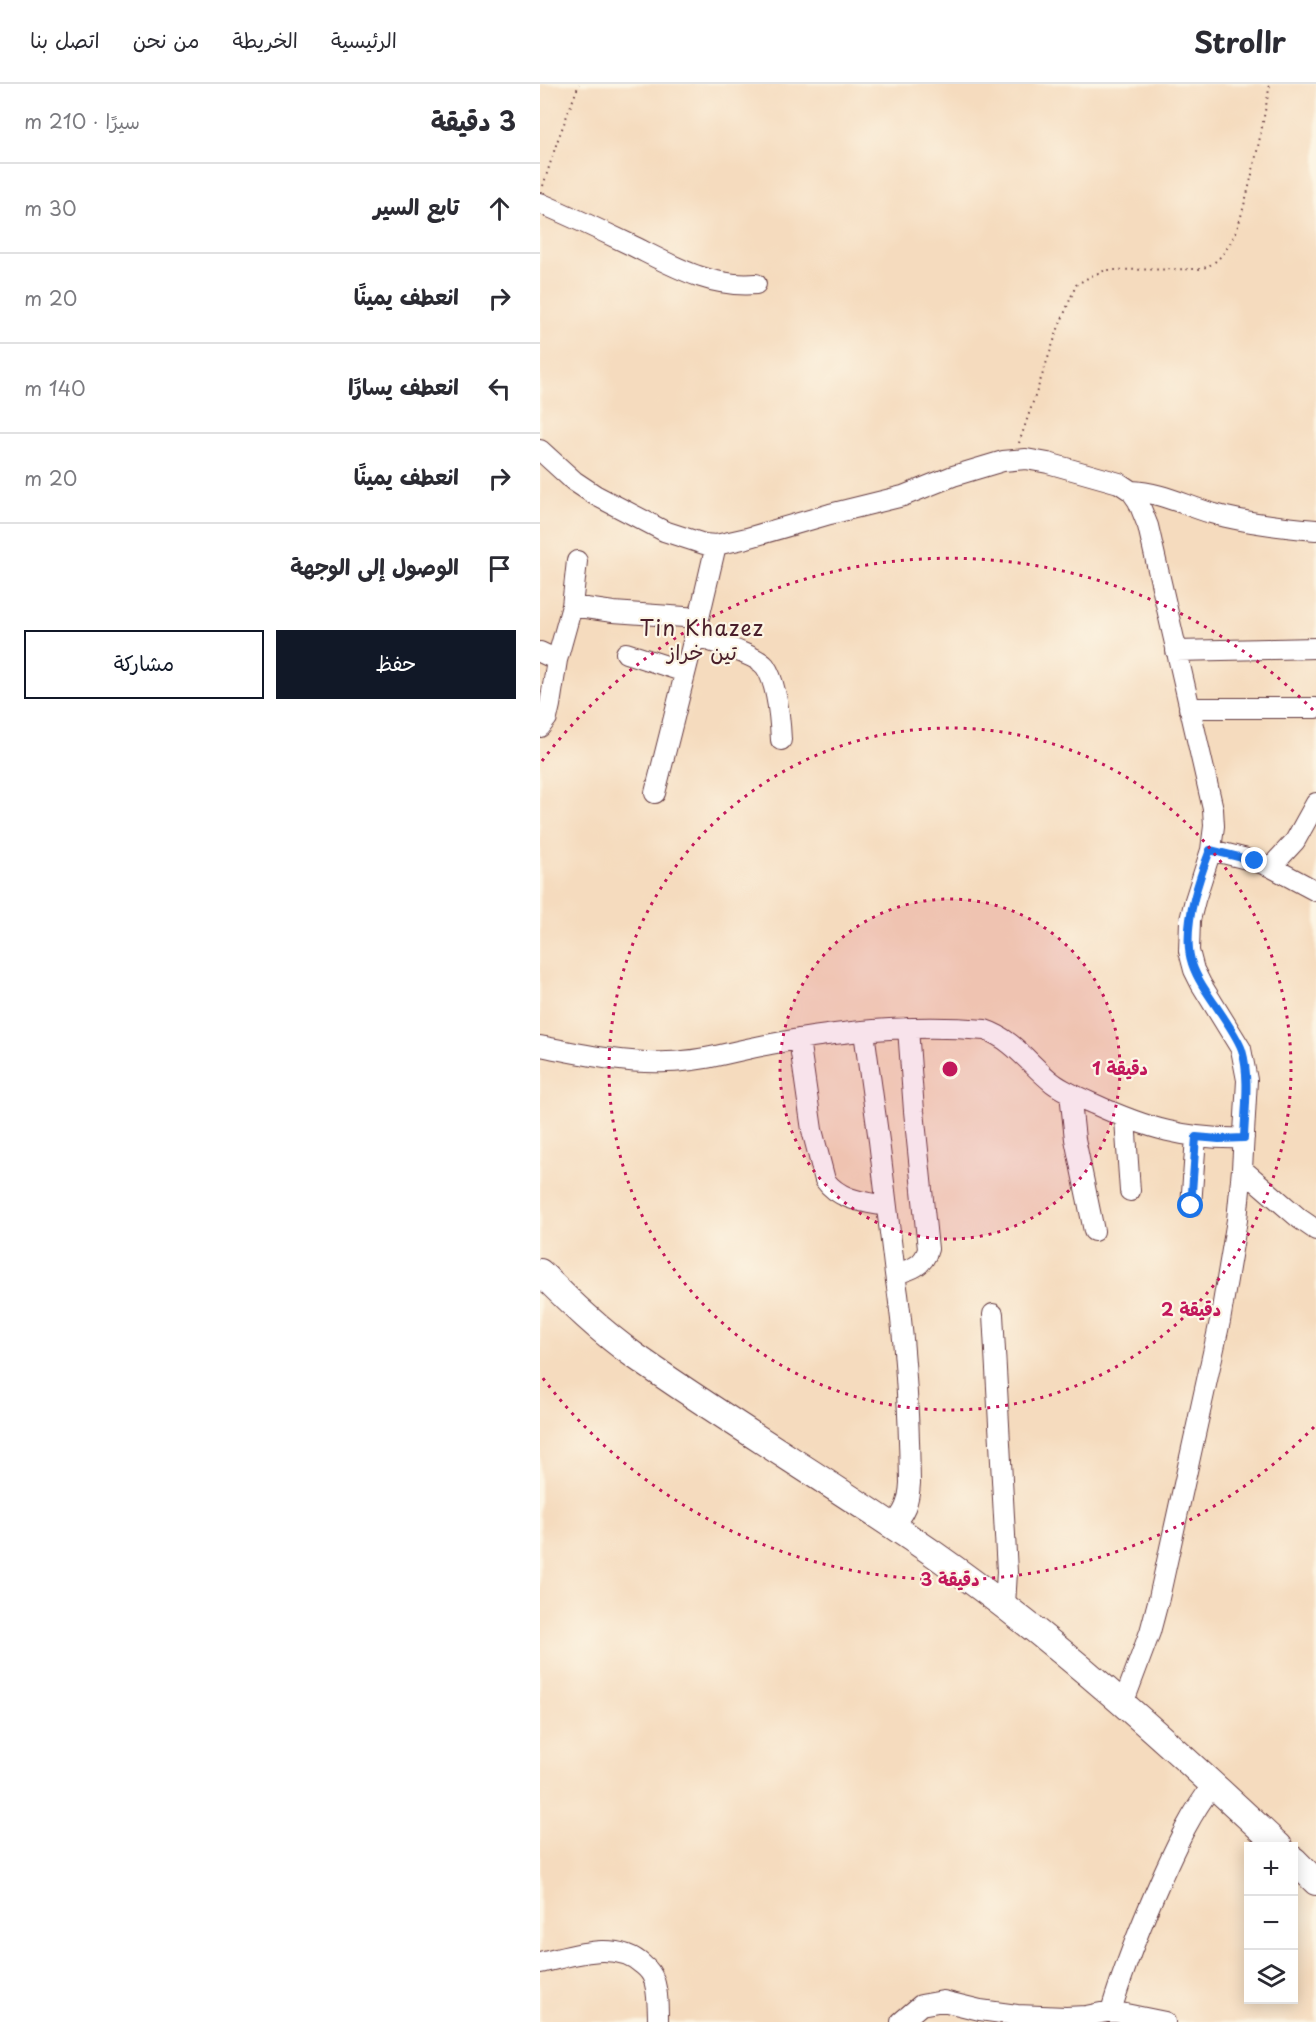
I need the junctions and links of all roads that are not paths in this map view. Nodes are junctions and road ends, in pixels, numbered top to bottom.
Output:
1 (540, 204) edge
2 (756, 284) dead end
3 (540, 450) edge
4 (1131, 491) junction
5 (1316, 530) edge
6 (716, 545) junction
7 (577, 561) dead end
8 (572, 606) junction
9 (697, 627) junction
10 (1316, 648) edge
11 (1176, 651) junction
12 (626, 653) dead end
13 (549, 656) edge
14 (685, 672) junction
15 (1189, 708) junction
16 (1316, 708) edge
17 (540, 727) edge
18 (781, 740) dead end
19 (655, 793) dead end
20 (1316, 803) edge
21 (1210, 850) junction
22 (1271, 867) junction
23 (1316, 891) edge
24 (908, 1028) junction
25 (864, 1032) junction
26 (799, 1039) junction
27 (540, 1046) edge
28 (1070, 1093) junction
29 (1125, 1119) junction
30 (1196, 1137) junction
31 (1244, 1138) junction
32 (1242, 1169) junction
33 (1130, 1191) dead end
34 (886, 1206) junction
35 (1191, 1206) dead end
36 (1316, 1230) edge
37 (1094, 1231) dead end
38 (540, 1272) edge
39 (895, 1274) junction
40 (993, 1314) dead end
41 (891, 1526) junction
42 (1005, 1605) junction
43 (1123, 1704) junction
44 (1213, 1785) junction
45 (1275, 1842) edge
46 (1298, 1864) edge
47 (1316, 1880) edge
48 (540, 1963) edge
49 (1111, 2011) junction
50 (658, 2022) edge
51 (901, 2022) edge
52 (1165, 2022) edge

1 - 2 street
3 - 6 street
4 - 5 street
4 - 6 street
4 - 11 street
6 - 9 street
7 - 8 street
8 - 9 street
8 - 13 street
9 - 14 street
9 - 18 street
10 - 11 street
11 - 15 street
12 - 14 street
13 - 17 street
14 - 19 street
15 - 16 street
15 - 21 street
20 - 22 street
21 - 22 street
21 - 31 street
22 - 23 street
24 - 25 street
24 - 28 street
24 - 39 street
25 - 26 street
25 - 34 street
26 - 27 street
26 - 34 street
28 - 29 street
28 - 37 street
29 - 30 street
29 - 33 street
30 - 31 street
30 - 35 street
31 - 32 street
32 - 36 street
32 - 43 street
34 - 39 street
38 - 41 main road
39 - 41 street
40 - 42 street
41 - 42 main road
42 - 43 main road
43 - 44 main road
44 - 45 main road
44 - 49 street
46 - 47 main road
48 - 50 street
49 - 51 street
49 - 52 street

